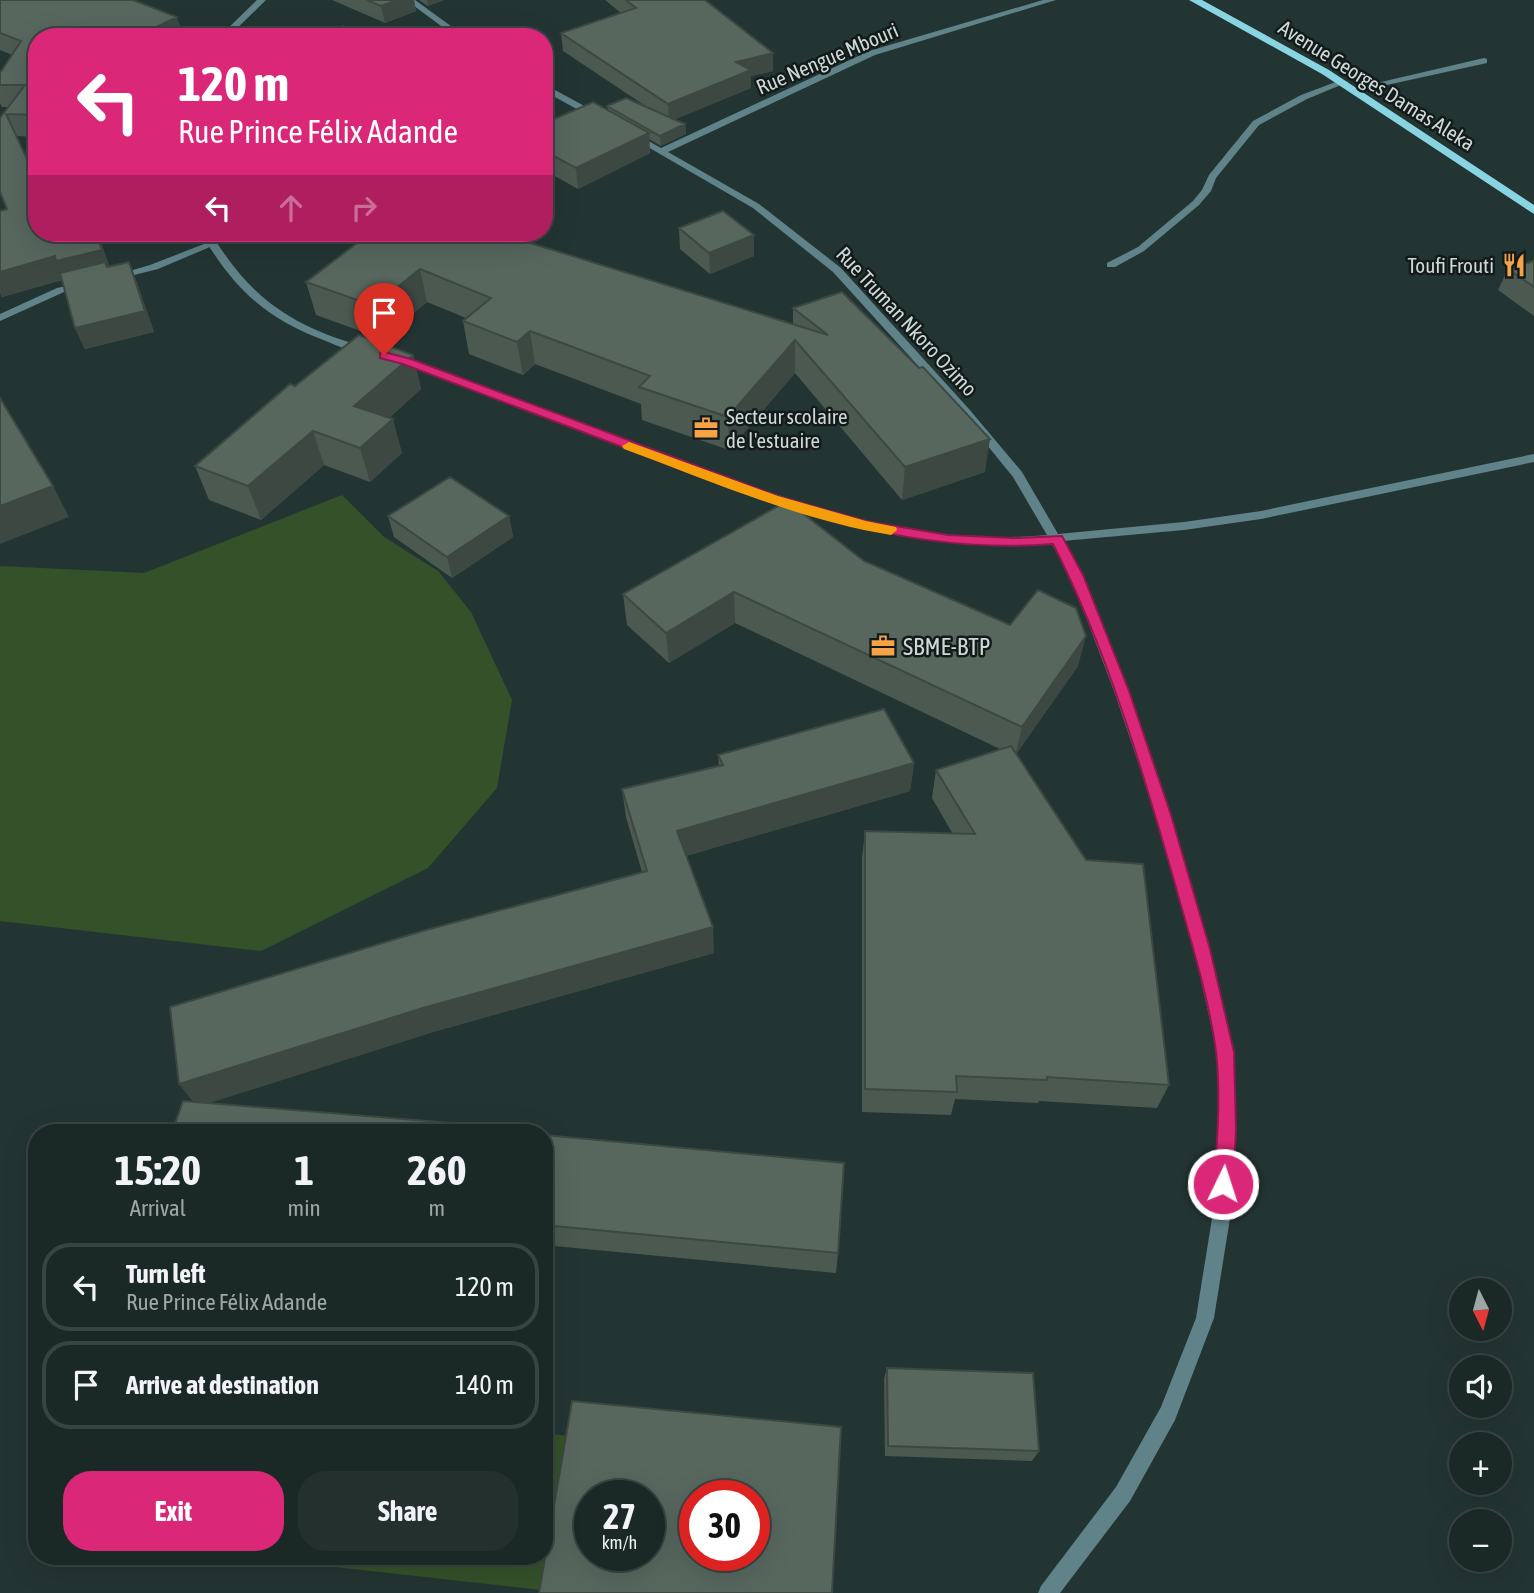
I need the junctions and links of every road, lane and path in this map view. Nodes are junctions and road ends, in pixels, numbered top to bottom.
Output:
1 (262, 0) edge
2 (410, 0) edge
3 (1052, 0) edge
4 (1194, 0) edge
5 (232, 28) edge
6 (449, 28) edge
7 (1484, 61) dead end
8 (1343, 82) junction
9 (1355, 89) junction
10 (553, 92) edge
11 (606, 121) edge
12 (627, 133) edge
13 (662, 152) junction
14 (1534, 210) edge
15 (201, 242) edge
16 (212, 242) edge
17 (1111, 265) dead end
18 (0, 318) edge
19 (1534, 458) edge
20 (1057, 539) junction
21 (1048, 1593) edge

1 - 5 street
2 - 6 street
3 - 13 street, Rue Nengue Mbouri
4 - 8 main road, Avenue Georges Damas Aleka
7 - 9 street
8 - 9 main road, Avenue Georges Damas Aleka
8 - 17 street
9 - 14 main road, Avenue Georges Damas Aleka
10 - 11 street
12 - 13 street, Rue Truman Nkoro Ozimo
13 - 20 street, Rue Truman Nkoro Ozimo
15 - 18 street
16 - 20 street
19 - 20 street
20 - 21 street, Rue Truman Nkoro Ozimo

